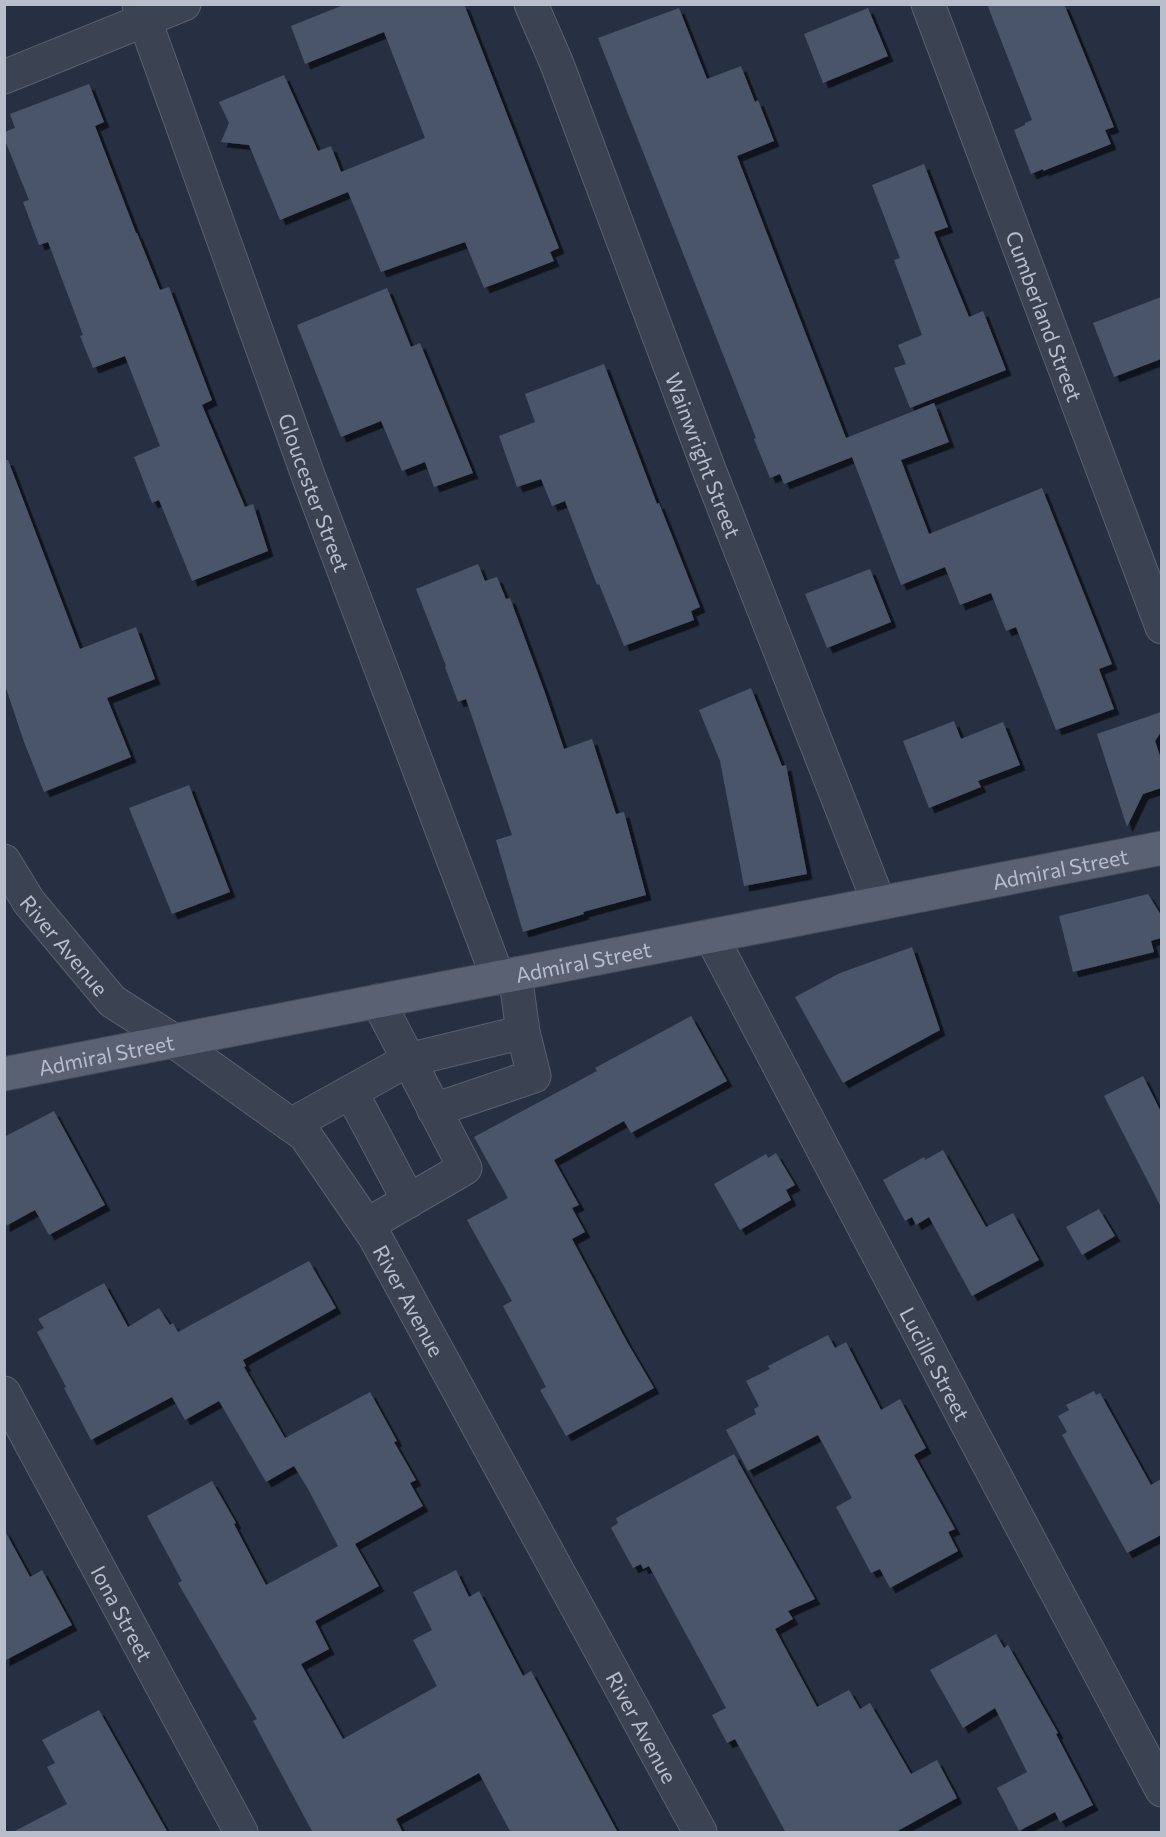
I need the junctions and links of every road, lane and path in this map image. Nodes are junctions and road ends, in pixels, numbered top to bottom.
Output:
1 (184, 4) edge
2 (531, 4) edge
3 (928, 4) edge
4 (142, 12) edge
5 (4, 77) edge
6 (1161, 627) edge
7 (1161, 848) edge
8 (4, 861) edge
9 (879, 903) junction
10 (711, 936) junction
11 (507, 976) junction
12 (378, 1001) junction
13 (523, 1032) junction
14 (174, 1041) junction
15 (408, 1060) junction
16 (4, 1074) edge
17 (351, 1092) junction
18 (434, 1110) junction
19 (291, 1125) junction
20 (410, 1201) junction
21 (367, 1225) junction
22 (4, 1393) edge
23 (1161, 1790) edge
24 (241, 1833) edge
25 (700, 1833) edge

1 - 4 street
2 - 9 street, Wainwright Street
3 - 6 street, Cumberland Street
4 - 5 street
4 - 11 street, Gloucester Street
7 - 9 main road, Admiral Street
8 - 14 street, River Avenue
9 - 10 main road, Admiral Street
10 - 11 main road, Admiral Street
10 - 23 street, Lucille Street
11 - 12 main road, Admiral Street
11 - 13 street, Gloucester Street
12 - 14 main road, Admiral Street
12 - 15 street
13 - 15 street
13 - 18 street, Gloucester Street
14 - 16 main road, Admiral Street
14 - 19 street, River Avenue
15 - 17 street
15 - 18 street
17 - 19 street
17 - 20 street
18 - 20 street
19 - 21 street, River Avenue
20 - 21 street
21 - 25 street, River Avenue
22 - 24 street, Iona Street

